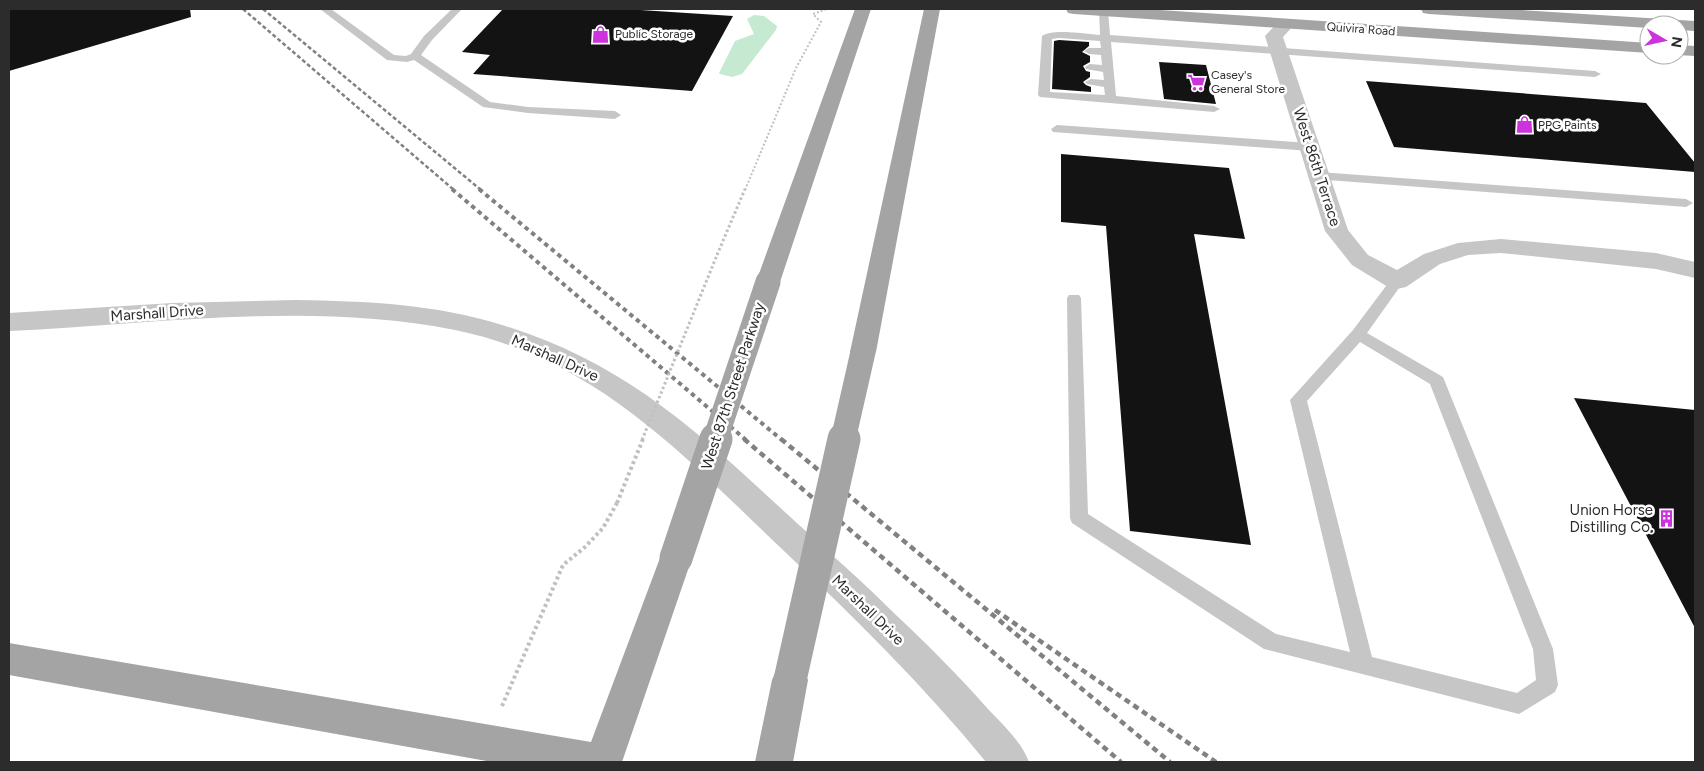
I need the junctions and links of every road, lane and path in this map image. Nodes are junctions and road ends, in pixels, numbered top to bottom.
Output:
1 (325, 9) edge
2 (457, 9) edge
3 (827, 9) edge
4 (863, 9) edge
5 (932, 9) edge
6 (1074, 9) edge
7 (1430, 9) edge
8 (1336, 10) dead end
9 (1103, 11) junction
10 (1286, 24) junction
11 (1695, 26) edge
12 (1105, 38) junction
13 (1639, 47) edge
14 (1089, 51) dead end
15 (1106, 52) junction
16 (1279, 52) junction
17 (415, 56) junction
18 (1090, 67) dead end
19 (1108, 68) junction
20 (1595, 74) dead end
21 (1090, 82) dead end
22 (1109, 84) junction
23 (1111, 100) junction
24 (1214, 109) dead end
25 (615, 115) dead end
26 (1057, 129) dead end
27 (1310, 147) junction
28 (1319, 176) junction
29 (1686, 202) dead end
30 (1695, 270) edge
31 (1397, 281) junction
32 (1074, 298) dead end
33 (9, 322) edge
34 (1358, 334) junction
35 (9, 659) edge
36 (1363, 664) junction
37 (485, 744) junction
38 (596, 762) edge
39 (603, 762) edge
40 (774, 762) edge
41 (1010, 762) edge

1 - 17 lane
2 - 17 lane
3 - 37 path, bridge
4 - 39 main road, West 87th Street Parkway, bridge
5 - 40 main road, bridge
6 - 9 main road, Quivira Road
7 - 11 main road
8 - 10 main road
9 - 10 main road, Quivira Road
9 - 12 lane
10 - 13 main road, Quivira Road
10 - 16 street, West 86th Terrace
12 - 15 lane
12 - 16 lane
12 - 23 lane
14 - 15 lane
15 - 19 lane
16 - 20 lane
16 - 27 street, West 86th Terrace
17 - 25 lane
18 - 19 lane
19 - 22 lane
21 - 22 lane
22 - 23 lane
23 - 24 lane
26 - 27 lane
27 - 28 street, West 86th Terrace
28 - 29 lane
28 - 31 street, West 86th Terrace
30 - 31 street
31 - 34 lane
32 - 36 lane
33 - 41 street, Marshall Drive
34 - 36 lane
34 - 36 lane
35 - 37 main road
37 - 38 main road

